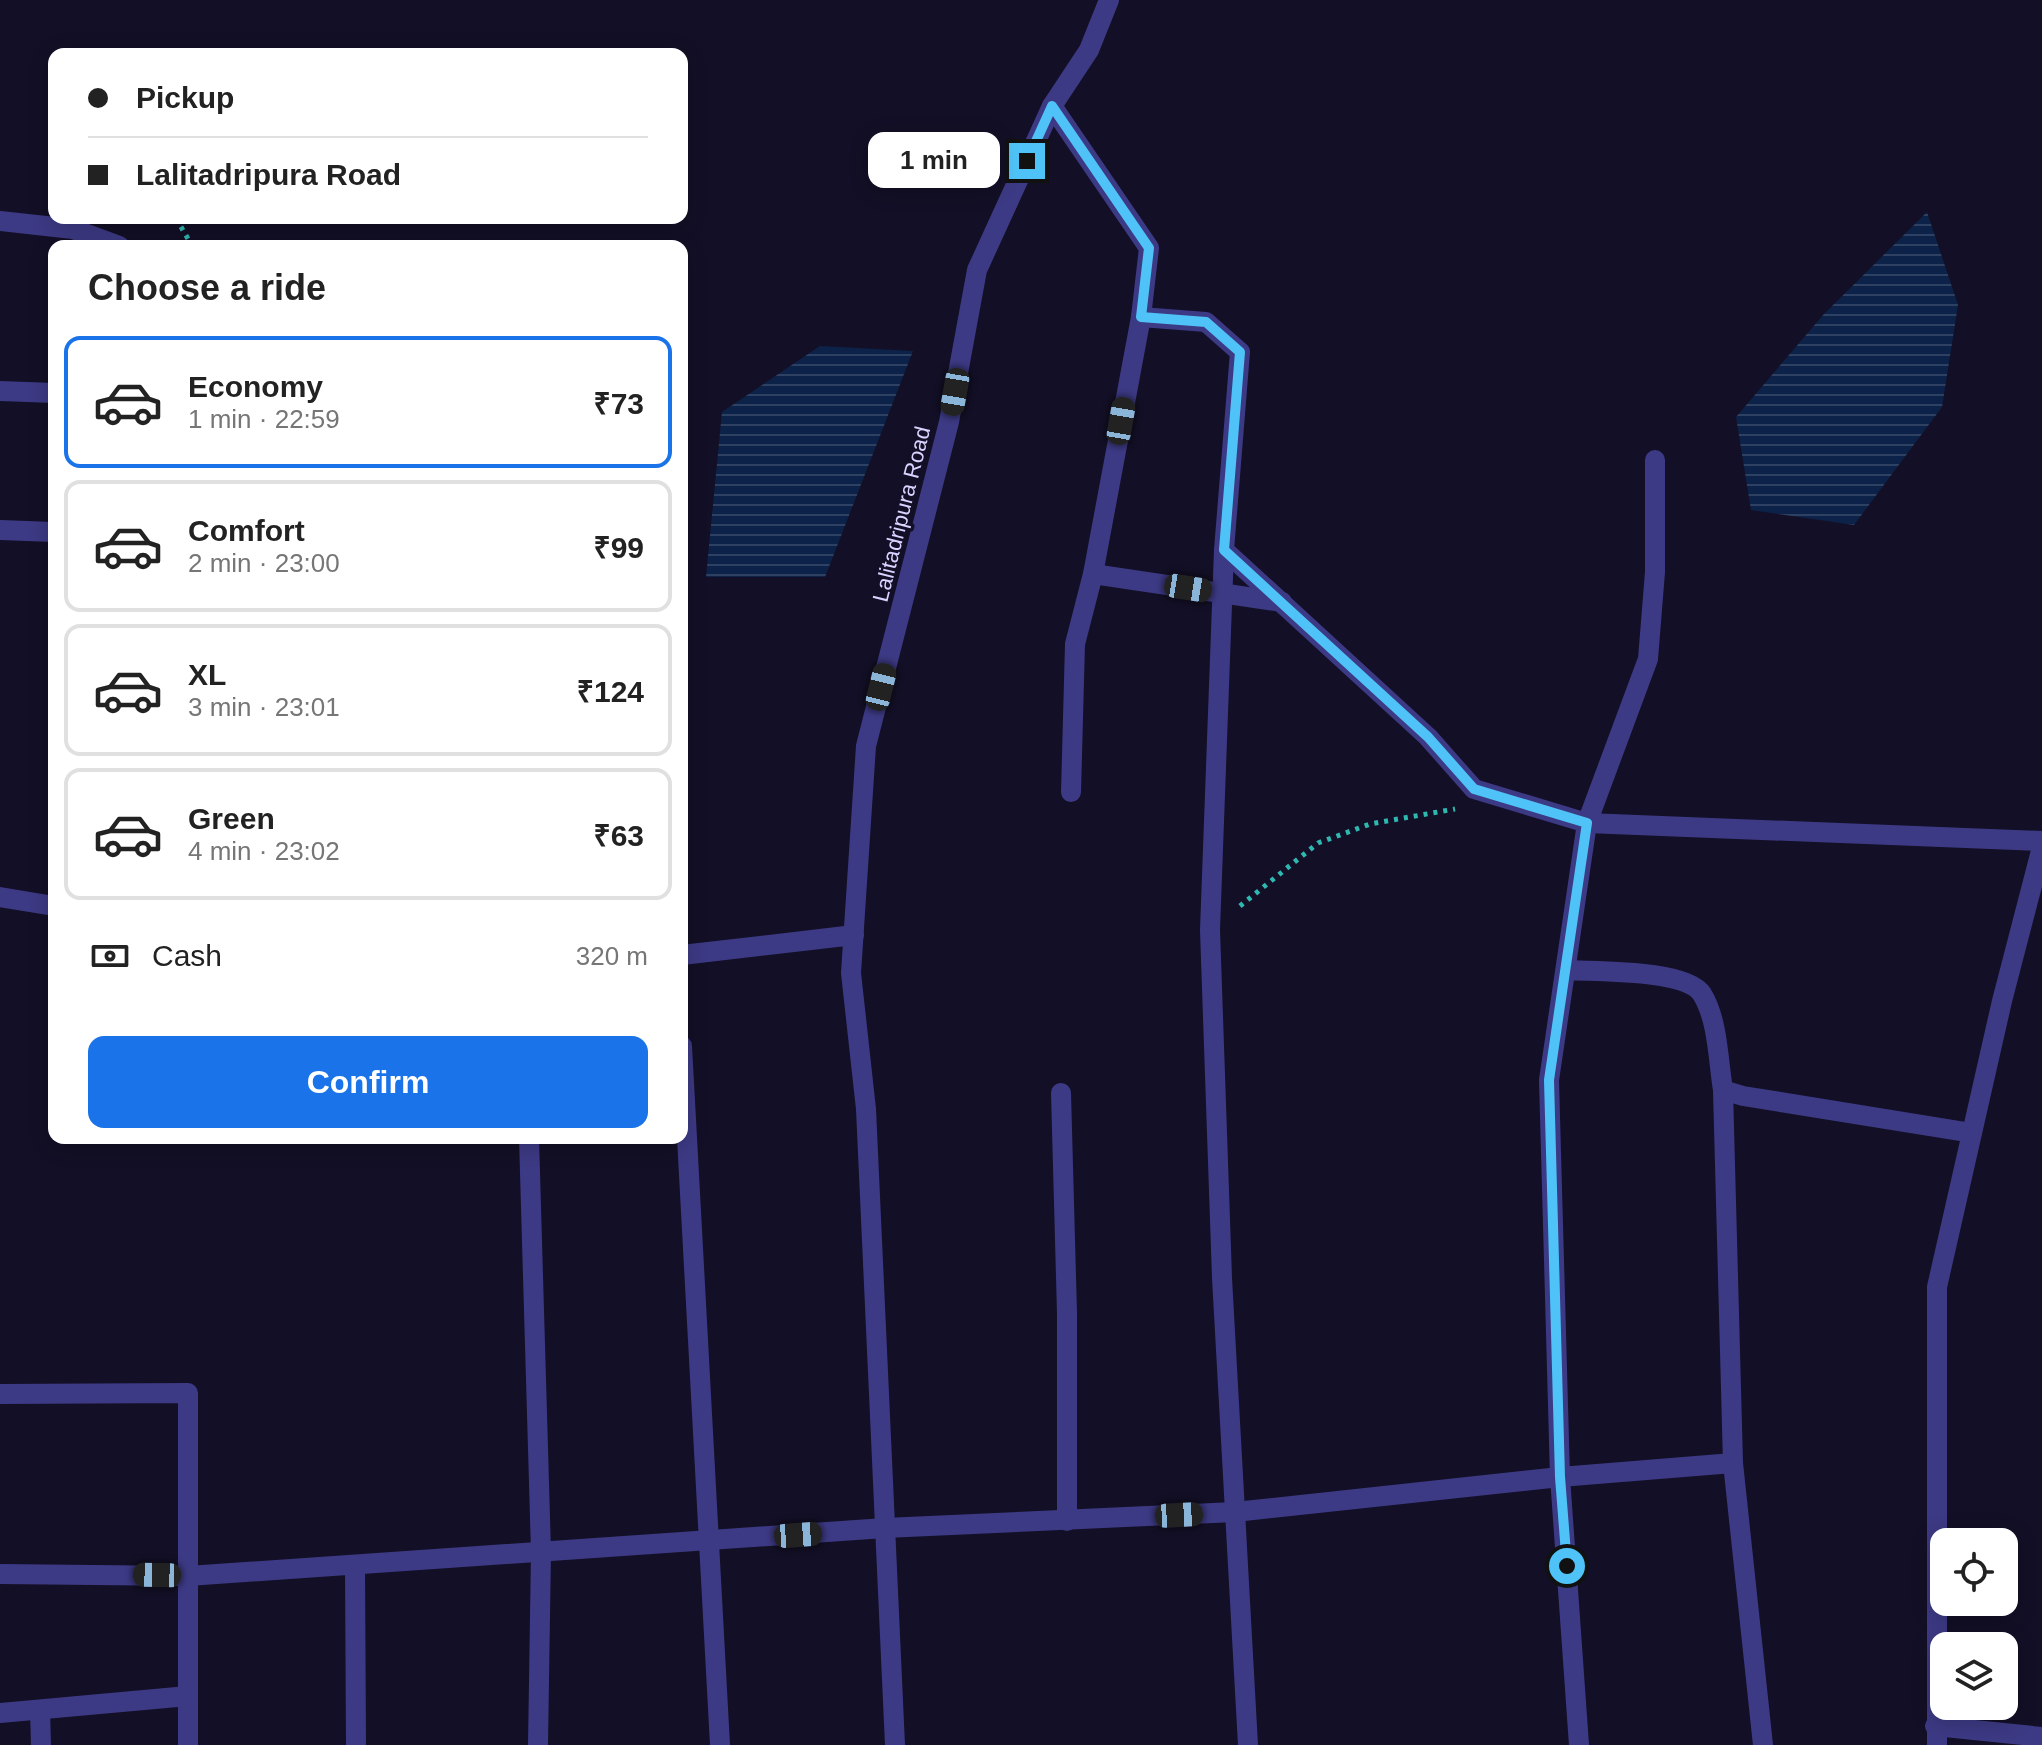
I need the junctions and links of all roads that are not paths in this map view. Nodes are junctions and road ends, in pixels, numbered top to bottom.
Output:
1 (1109, 0) edge
2 (1052, 106) junction
3 (0, 221) edge
4 (73, 238) edge
5 (1141, 317) junction
6 (0, 391) edge
7 (48, 393) edge
8 (1655, 460) dead end
9 (0, 530) edge
10 (48, 532) edge
11 (1224, 550) junction
12 (1093, 574) junction
13 (1220, 593) junction
14 (1282, 602) junction
15 (1071, 792) dead end
16 (1587, 823) junction
17 (2042, 844) edge
18 (0, 897) edge
19 (48, 905) edge
20 (854, 935) junction
21 (688, 954) edge
22 (1566, 970) junction
23 (1723, 1090) junction
24 (1061, 1093) dead end
25 (1972, 1133) junction
26 (529, 1144) edge
27 (688, 1144) edge
28 (0, 1394) edge
29 (1733, 1463) junction
30 (1560, 1477) junction
31 (1235, 1512) junction
32 (1067, 1521) junction
33 (885, 1528) junction
34 (712, 1541) junction
35 (541, 1552) junction
36 (355, 1565) junction
37 (0, 1574) edge
38 (188, 1576) junction
39 (188, 1696) junction
40 (40, 1710) junction
41 (0, 1713) edge
42 (1936, 1735) edge
43 (2042, 1737) edge
44 (41, 1745) edge
45 (188, 1745) edge
46 (356, 1745) edge
47 (538, 1745) edge
48 (720, 1745) edge
49 (895, 1745) edge
50 (1248, 1745) edge
51 (1579, 1745) edge
52 (1763, 1745) edge

1 - 2 street, Lalitadripura Road
2 - 5 street
2 - 20 street, Lalitadripura Road
3 - 4 street
5 - 11 street
5 - 12 street
6 - 7 street
8 - 16 street
9 - 10 street
11 - 13 street
11 - 14 street
12 - 13 street
12 - 15 street
13 - 14 street
13 - 31 street
14 - 16 street
16 - 17 street
16 - 22 street
17 - 25 street
18 - 19 street
20 - 21 street
20 - 33 street, Lalitadripura Road
22 - 23 street
22 - 30 street
23 - 25 street
23 - 29 street
24 - 32 street
25 - 42 street
26 - 35 street
27 - 34 street
28 - 38 street
29 - 30 street
29 - 52 street
30 - 31 street
30 - 51 street
31 - 32 street
31 - 50 street
32 - 33 street
33 - 34 street
33 - 49 street, Lalitadripura Road
34 - 35 street
34 - 48 street
35 - 36 street
35 - 47 street
36 - 38 street
36 - 46 street
37 - 38 street
38 - 39 street
39 - 40 street
39 - 45 street
40 - 41 street
40 - 44 street
42 - 43 street

